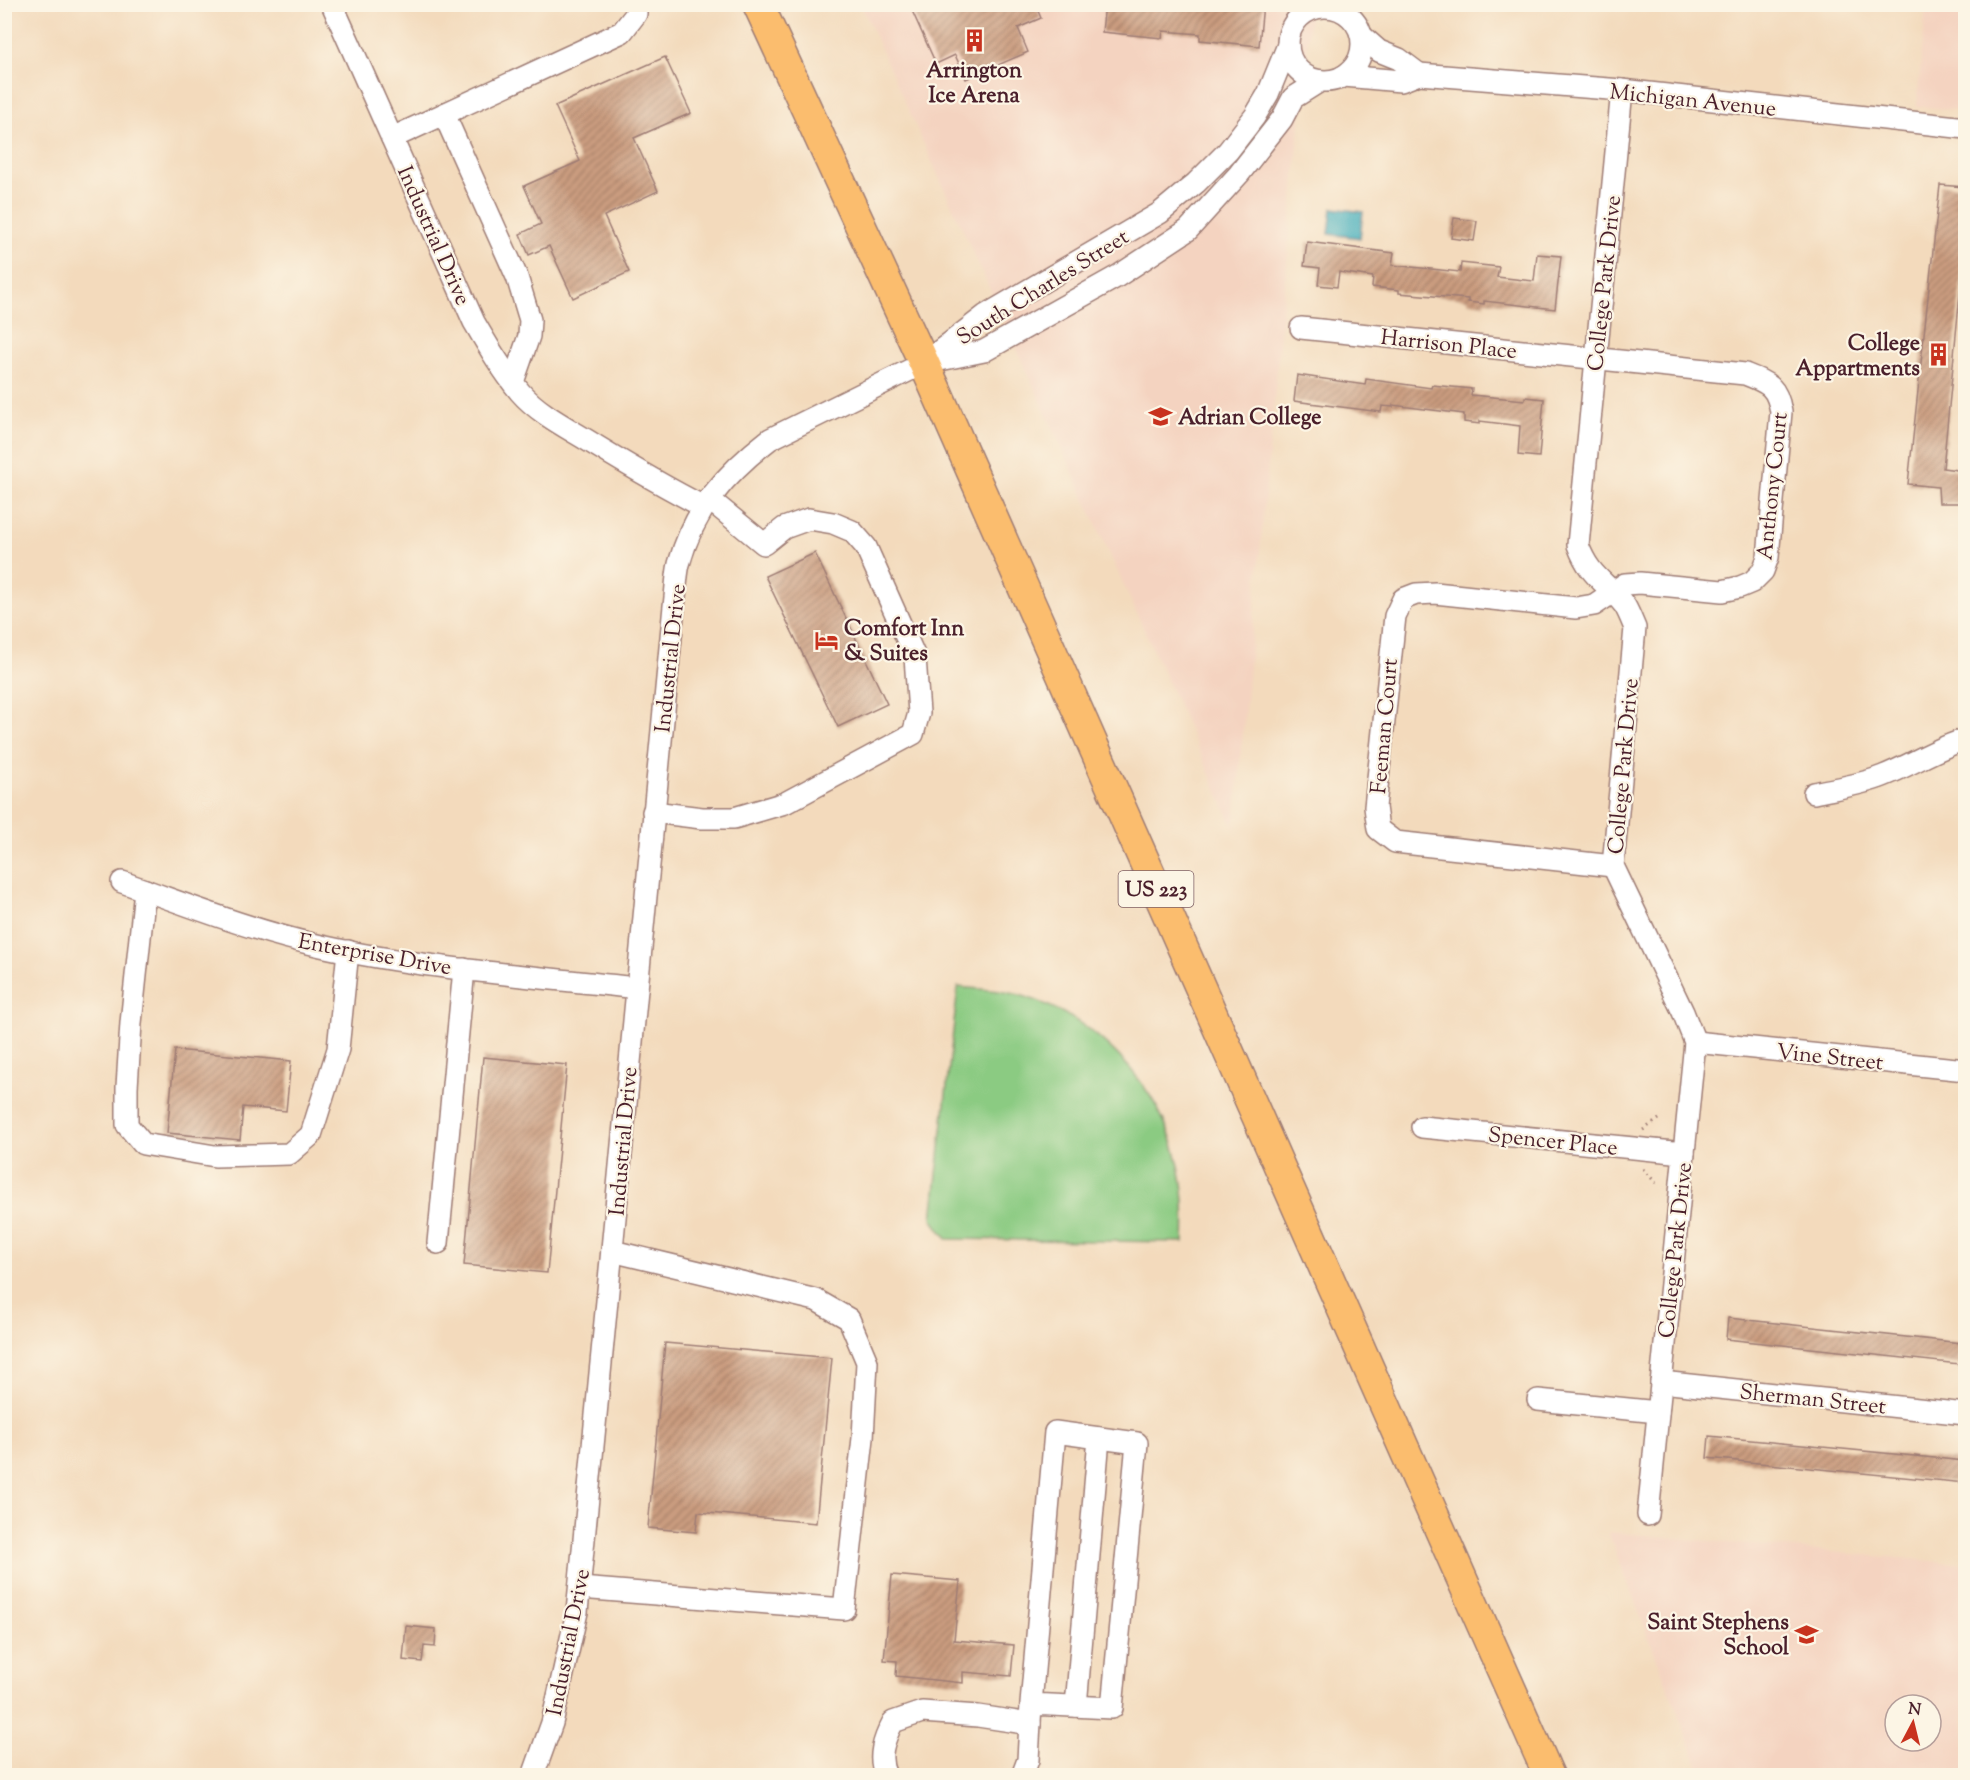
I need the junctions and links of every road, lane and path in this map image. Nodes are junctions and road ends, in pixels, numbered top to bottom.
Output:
1 (332, 4) edge
2 (636, 4) edge
3 (758, 4) edge
4 (1307, 8) edge
5 (1350, 10) edge
6 (1362, 36) junction
7 (1288, 45) junction
8 (1419, 74) junction
9 (1344, 76) junction
10 (1320, 81) junction
11 (1622, 90) junction
12 (444, 114) junction
13 (1965, 128) edge
14 (392, 138) junction
15 (1301, 328) dead end
16 (1596, 359) junction
17 (924, 363) junction
18 (513, 382) junction
19 (707, 503) junction
20 (1612, 593) junction
21 (1965, 739) edge
22 (1814, 793) dead end
23 (654, 812) junction
24 (1613, 866) junction
25 (122, 882) dead end
26 (146, 890) junction
27 (348, 951) junction
28 (464, 969) junction
29 (636, 988) junction
30 (1695, 1042) junction
31 (1965, 1070) edge
32 (1662, 1117) dead end
33 (1422, 1127) dead end
34 (1642, 1131) dead end
35 (1684, 1152) junction
36 (1640, 1166) dead end
37 (1656, 1183) dead end
38 (438, 1243) dead end
39 (612, 1251) junction
40 (1661, 1382) junction
41 (1538, 1400) dead end
42 (1658, 1412) junction
43 (1965, 1414) edge
44 (1099, 1438) junction
45 (1648, 1515) dead end
46 (580, 1588) junction
47 (1077, 1706) junction
48 (1030, 1714) junction
49 (533, 1776) edge
50 (886, 1776) edge
51 (1022, 1776) edge
52 (1549, 1776) edge

1 - 14 street, Industrial Drive
2 - 12 street
3 - 17 highway, US 223
4 - 5 street
4 - 7 street
5 - 6 street
6 - 8 street, Michigan Avenue
6 - 9 street
7 - 10 street
7 - 17 street, South Charles Street
8 - 9 street, Michigan Avenue
8 - 11 street, Michigan Avenue
9 - 10 street
10 - 17 street, South Charles Street
11 - 13 street, Michigan Avenue
11 - 16 street, College Park Drive
12 - 14 street
12 - 18 street
14 - 18 street, Industrial Drive
15 - 16 street, Harrison Place
16 - 20 street, College Park Drive
16 - 20 street, Anthony Court
17 - 19 street, Industrial Drive
17 - 52 highway, US 223
18 - 19 street, Industrial Drive
19 - 23 street, Industrial Drive
19 - 23 street
20 - 24 street, College Park Drive
20 - 24 street, Feeman Court
21 - 22 street
23 - 29 street, Industrial Drive
24 - 30 street, College Park Drive
25 - 26 street, Enterprise Drive
26 - 27 street, Enterprise Drive
26 - 27 street
27 - 28 street, Enterprise Drive
28 - 29 street, Enterprise Drive
28 - 38 street
29 - 39 street, Industrial Drive
30 - 31 street, Vine Street
30 - 35 street, College Park Drive
32 - 34 path
33 - 35 street, Spencer Place
35 - 40 street, College Park Drive
36 - 37 path
39 - 46 street, Industrial Drive
39 - 46 street
40 - 42 street, College Park Drive
40 - 43 street, Sherman Street
41 - 42 street
42 - 45 street, College Park Drive
44 - 47 street
44 - 47 street
44 - 48 street
46 - 49 street, Industrial Drive
47 - 48 street
48 - 50 street
48 - 51 street

